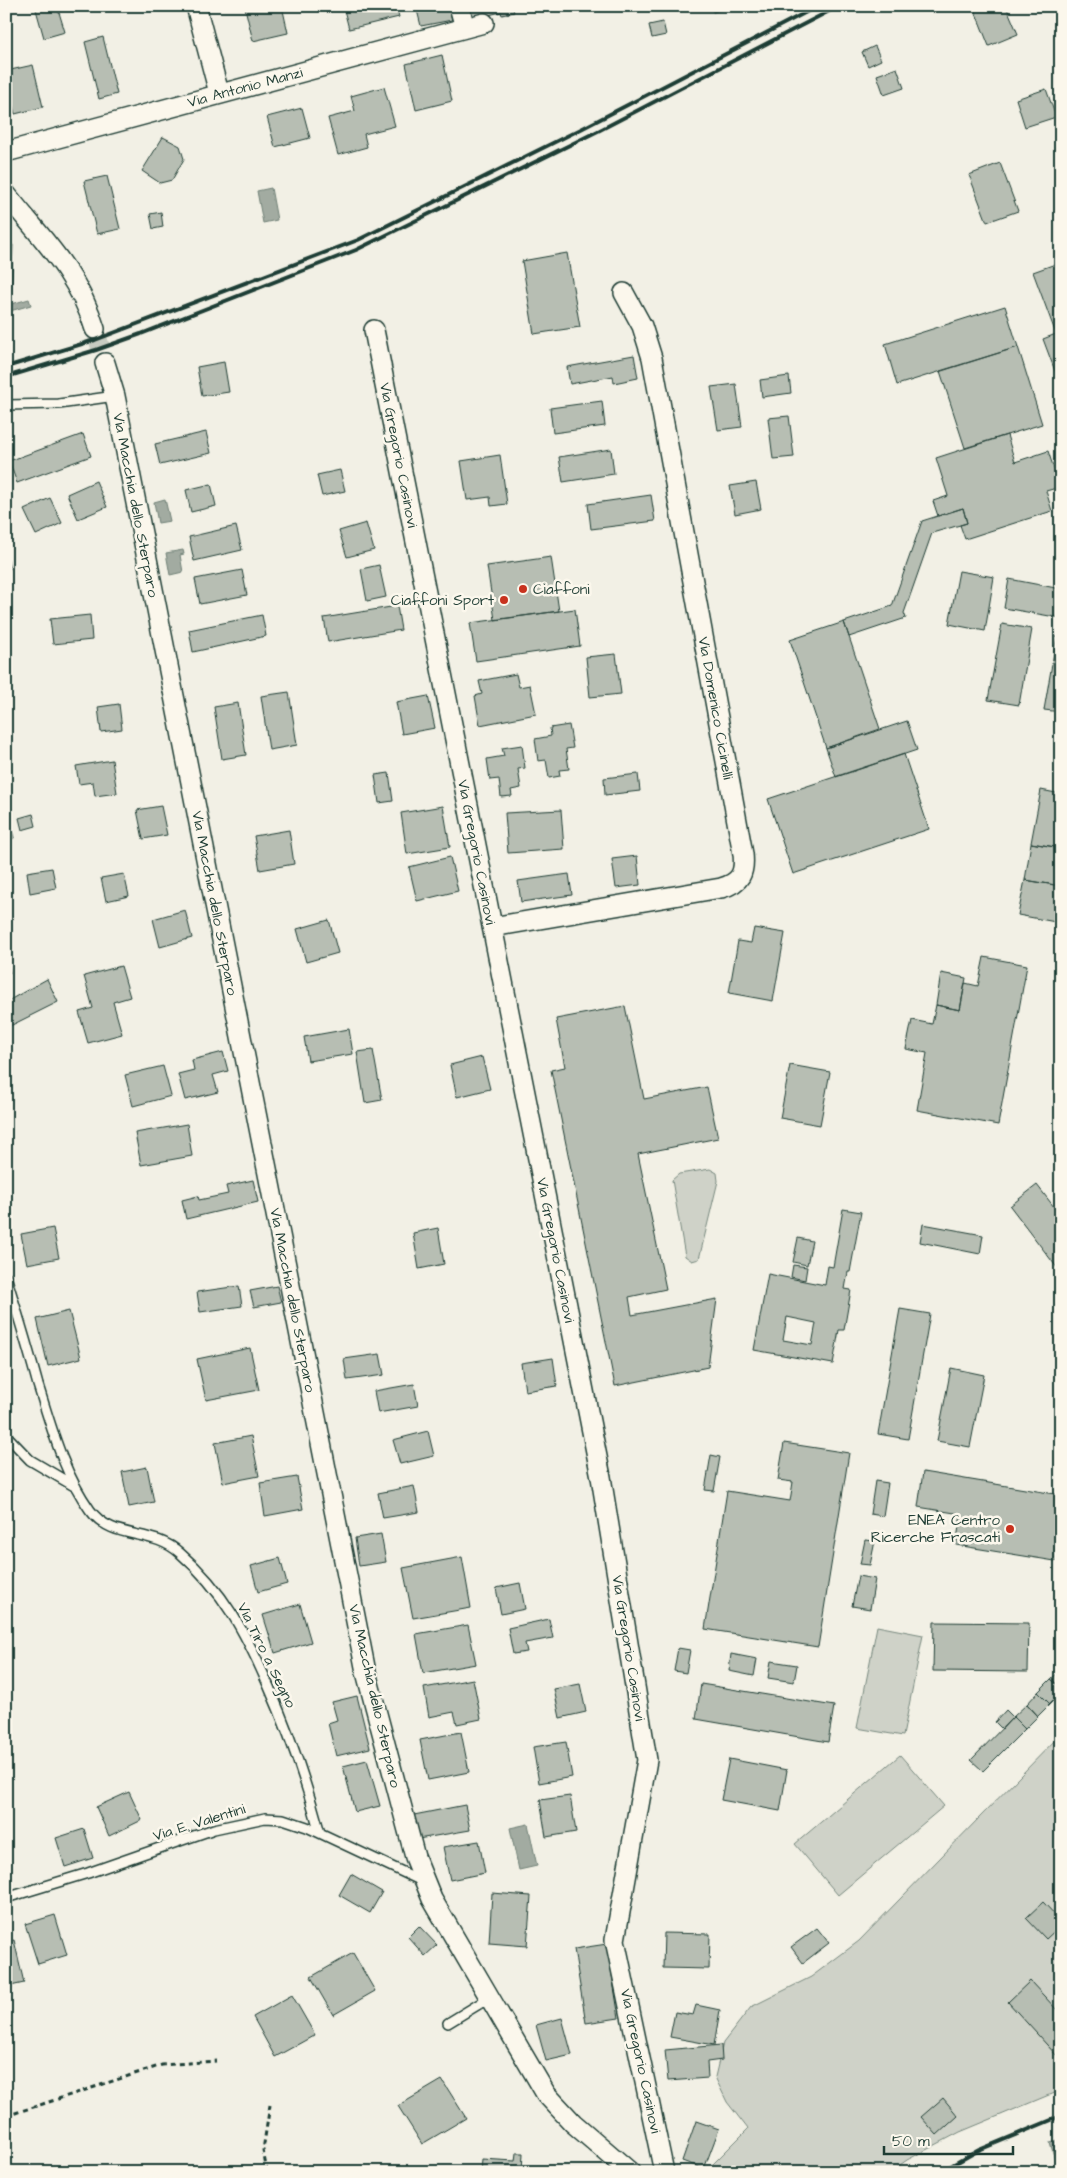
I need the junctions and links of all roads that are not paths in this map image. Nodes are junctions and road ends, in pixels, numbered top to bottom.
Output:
1 (196, 6) edge
2 (460, 6) edge
3 (484, 23) dead end
4 (465, 28) junction
5 (219, 93) junction
6 (6, 152) edge
7 (6, 194) edge
8 (624, 293) dead end
9 (95, 329) tunnel mouth
10 (374, 330) dead end
11 (105, 363) tunnel mouth
12 (115, 396) junction
13 (6, 404) edge
14 (492, 927) junction
15 (6, 1276) edge
16 (6, 1435) edge
17 (76, 1487) junction
18 (320, 1833) junction
19 (424, 1882) junction
20 (6, 1898) edge
21 (489, 1998) junction
22 (448, 2023) dead end
23 (630, 2172) edge
24 (664, 2172) edge

1 - 5 street
2 - 4 street
3 - 4 street, Via Antonio Manzi
4 - 5 street, Via Antonio Manzi
5 - 6 street, Via Antonio Manzi
7 - 9 street
8 - 14 street, Via Domenico Cicinelli
10 - 14 street, Via Gregorio Casinovi
11 - 12 street, Via Macchia dello Sterparo
12 - 13 lane
12 - 19 street, Via Macchia dello Sterparo
14 - 24 street, Via Gregorio Casinovi
15 - 17 lane, Via Tiro a Segno
16 - 17 lane
17 - 18 lane, Via Tiro a Segno
18 - 19 lane, Via E. Valentini
18 - 20 lane, Via E. Valentini
19 - 21 street, Via Macchia dello Sterparo
21 - 22 lane
21 - 23 street, Via Macchia dello Sterparo

